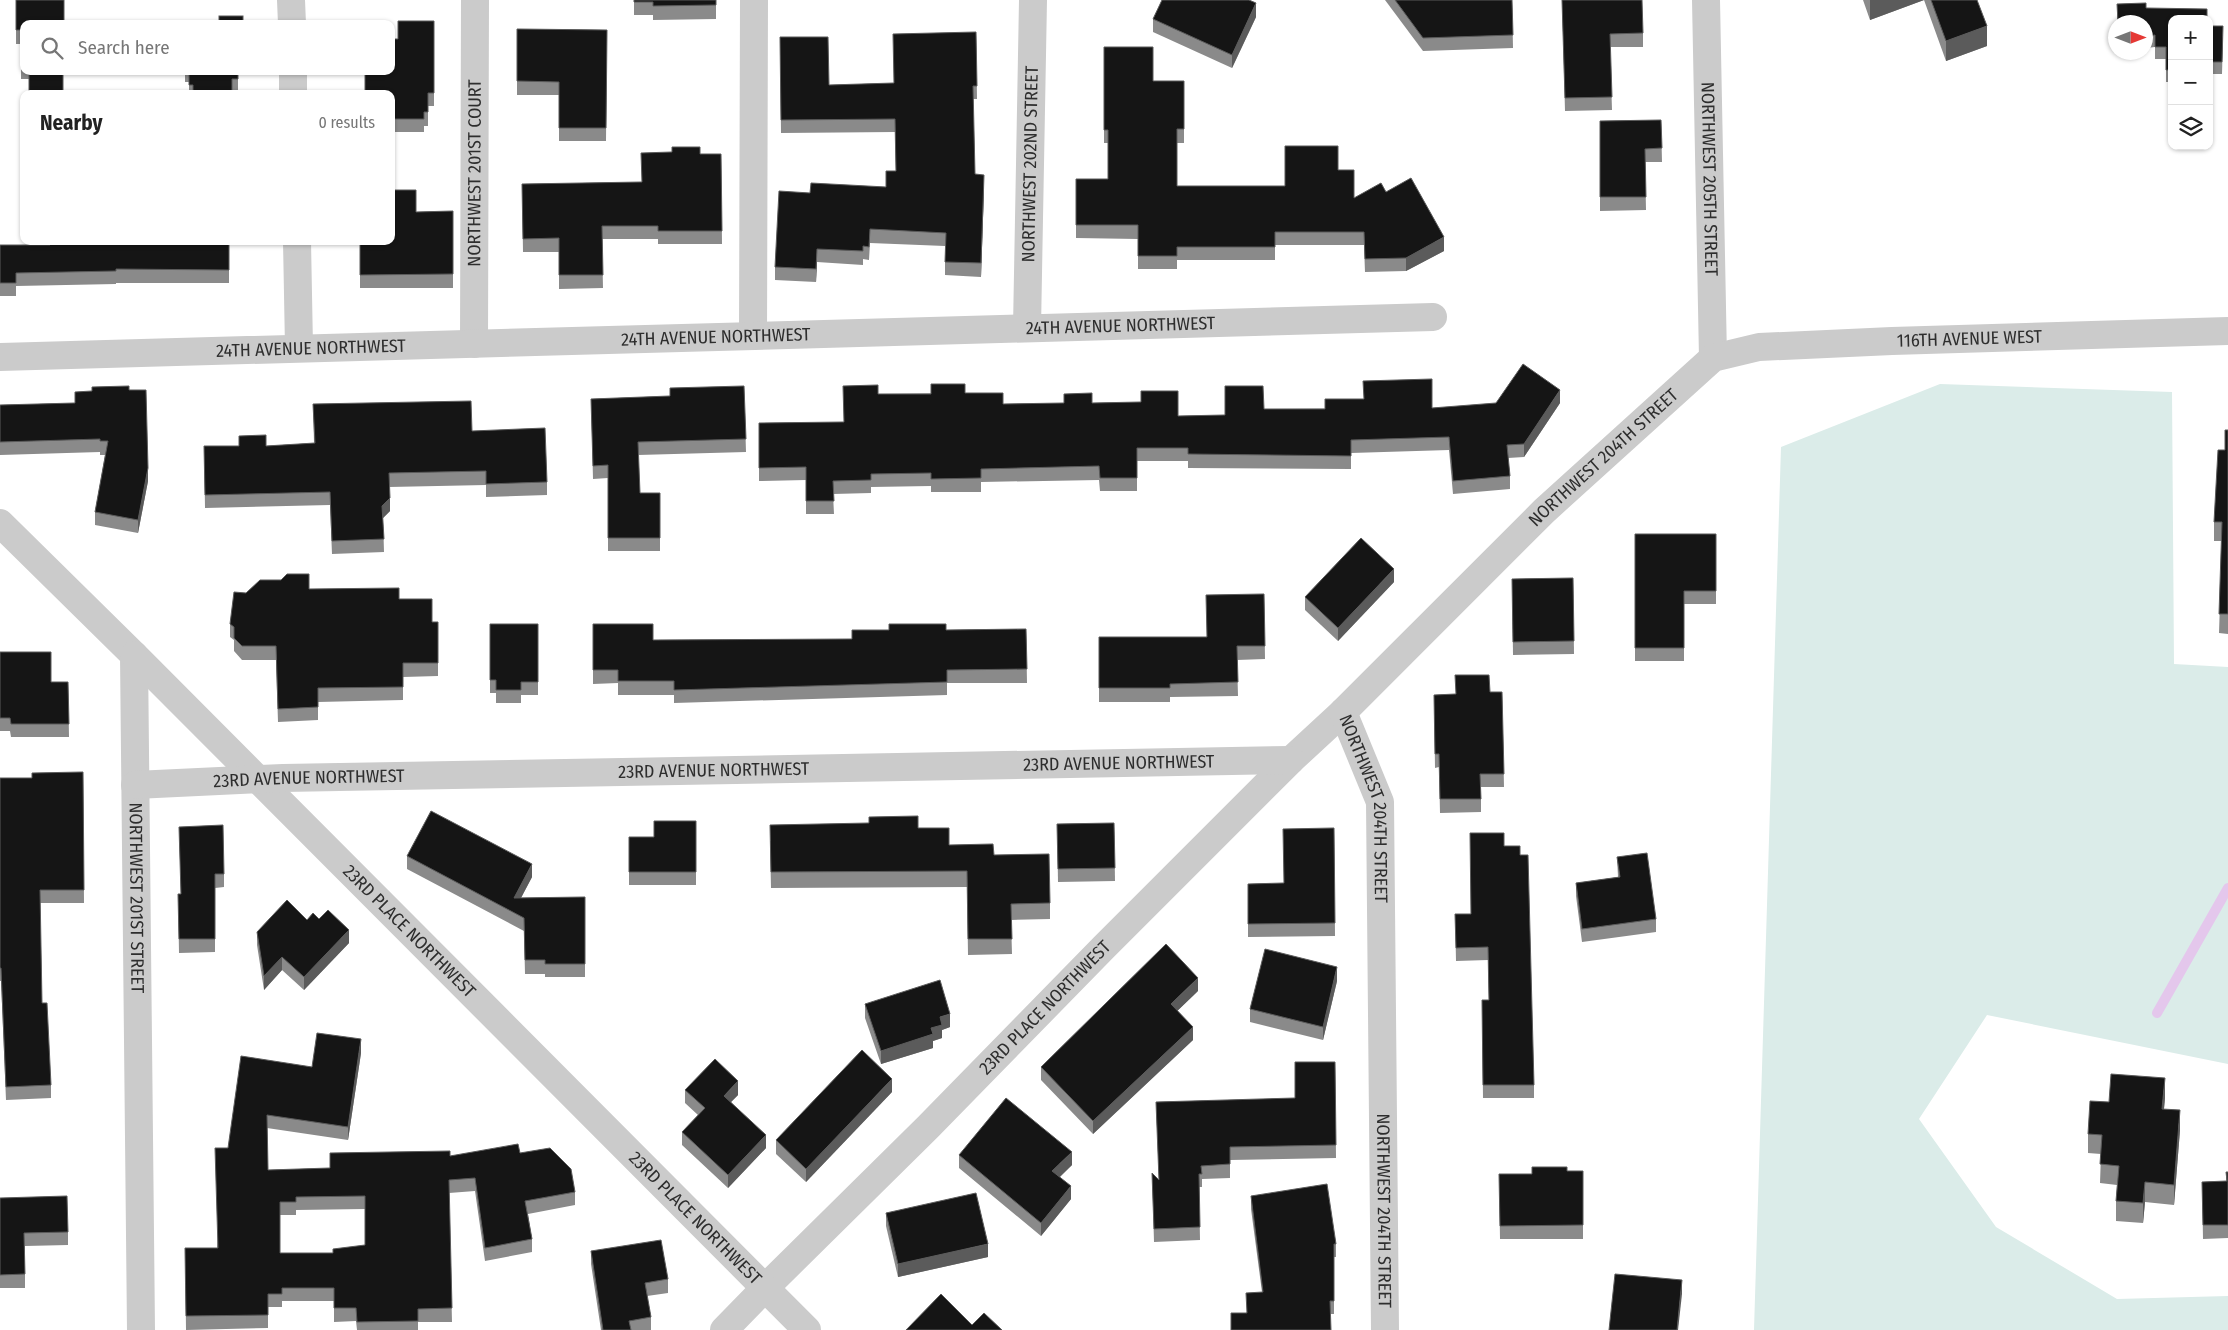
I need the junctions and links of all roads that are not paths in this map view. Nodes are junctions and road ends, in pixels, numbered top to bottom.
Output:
1 (291, 0) edge
2 (475, 0) edge
3 (754, 0) edge
4 (1033, 0) edge
5 (1706, 0) edge
6 (292, 20) edge
7 (293, 75) edge
8 (293, 90) edge
9 (296, 245) edge
10 (1433, 317) dead end
11 (1027, 328) junction
12 (2228, 331) edge
13 (753, 336) junction
14 (474, 344) junction
15 (299, 347) junction
16 (0, 357) edge
17 (1713, 358) junction
18 (0, 523) edge
19 (134, 655) junction
20 (1343, 712) junction
21 (1291, 760) junction
22 (257, 778) junction
23 (136, 785) junction
24 (765, 1288) junction
25 (141, 1330) edge
26 (724, 1330) edge
27 (807, 1330) edge
28 (1385, 1330) edge

1 - 6 street
2 - 14 street, NORTHWEST 201ST COURT
3 - 13 street
4 - 11 street, NORTHWEST 202ND STREET
5 - 17 street, NORTHWEST 205TH STREET
7 - 8 street
9 - 15 street
10 - 11 street, 24TH AVENUE NORTHWEST
11 - 13 street, 24TH AVENUE NORTHWEST
12 - 17 street, 116TH AVENUE WEST
13 - 14 street, 24TH AVENUE NORTHWEST
14 - 15 street, 24TH AVENUE NORTHWEST
15 - 16 street, 24TH AVENUE NORTHWEST
17 - 20 street, NORTHWEST 204TH STREET
18 - 19 street
19 - 22 street, 23RD PLACE NORTHWEST
19 - 23 street, NORTHWEST 201ST STREET
20 - 21 street, 23RD PLACE NORTHWEST
20 - 28 street, NORTHWEST 204TH STREET
21 - 22 street, 23RD AVENUE NORTHWEST
21 - 24 street, 23RD PLACE NORTHWEST
22 - 23 street, 23RD AVENUE NORTHWEST
22 - 24 street, 23RD PLACE NORTHWEST
23 - 25 street, NORTHWEST 201ST STREET
24 - 26 street
24 - 27 street

